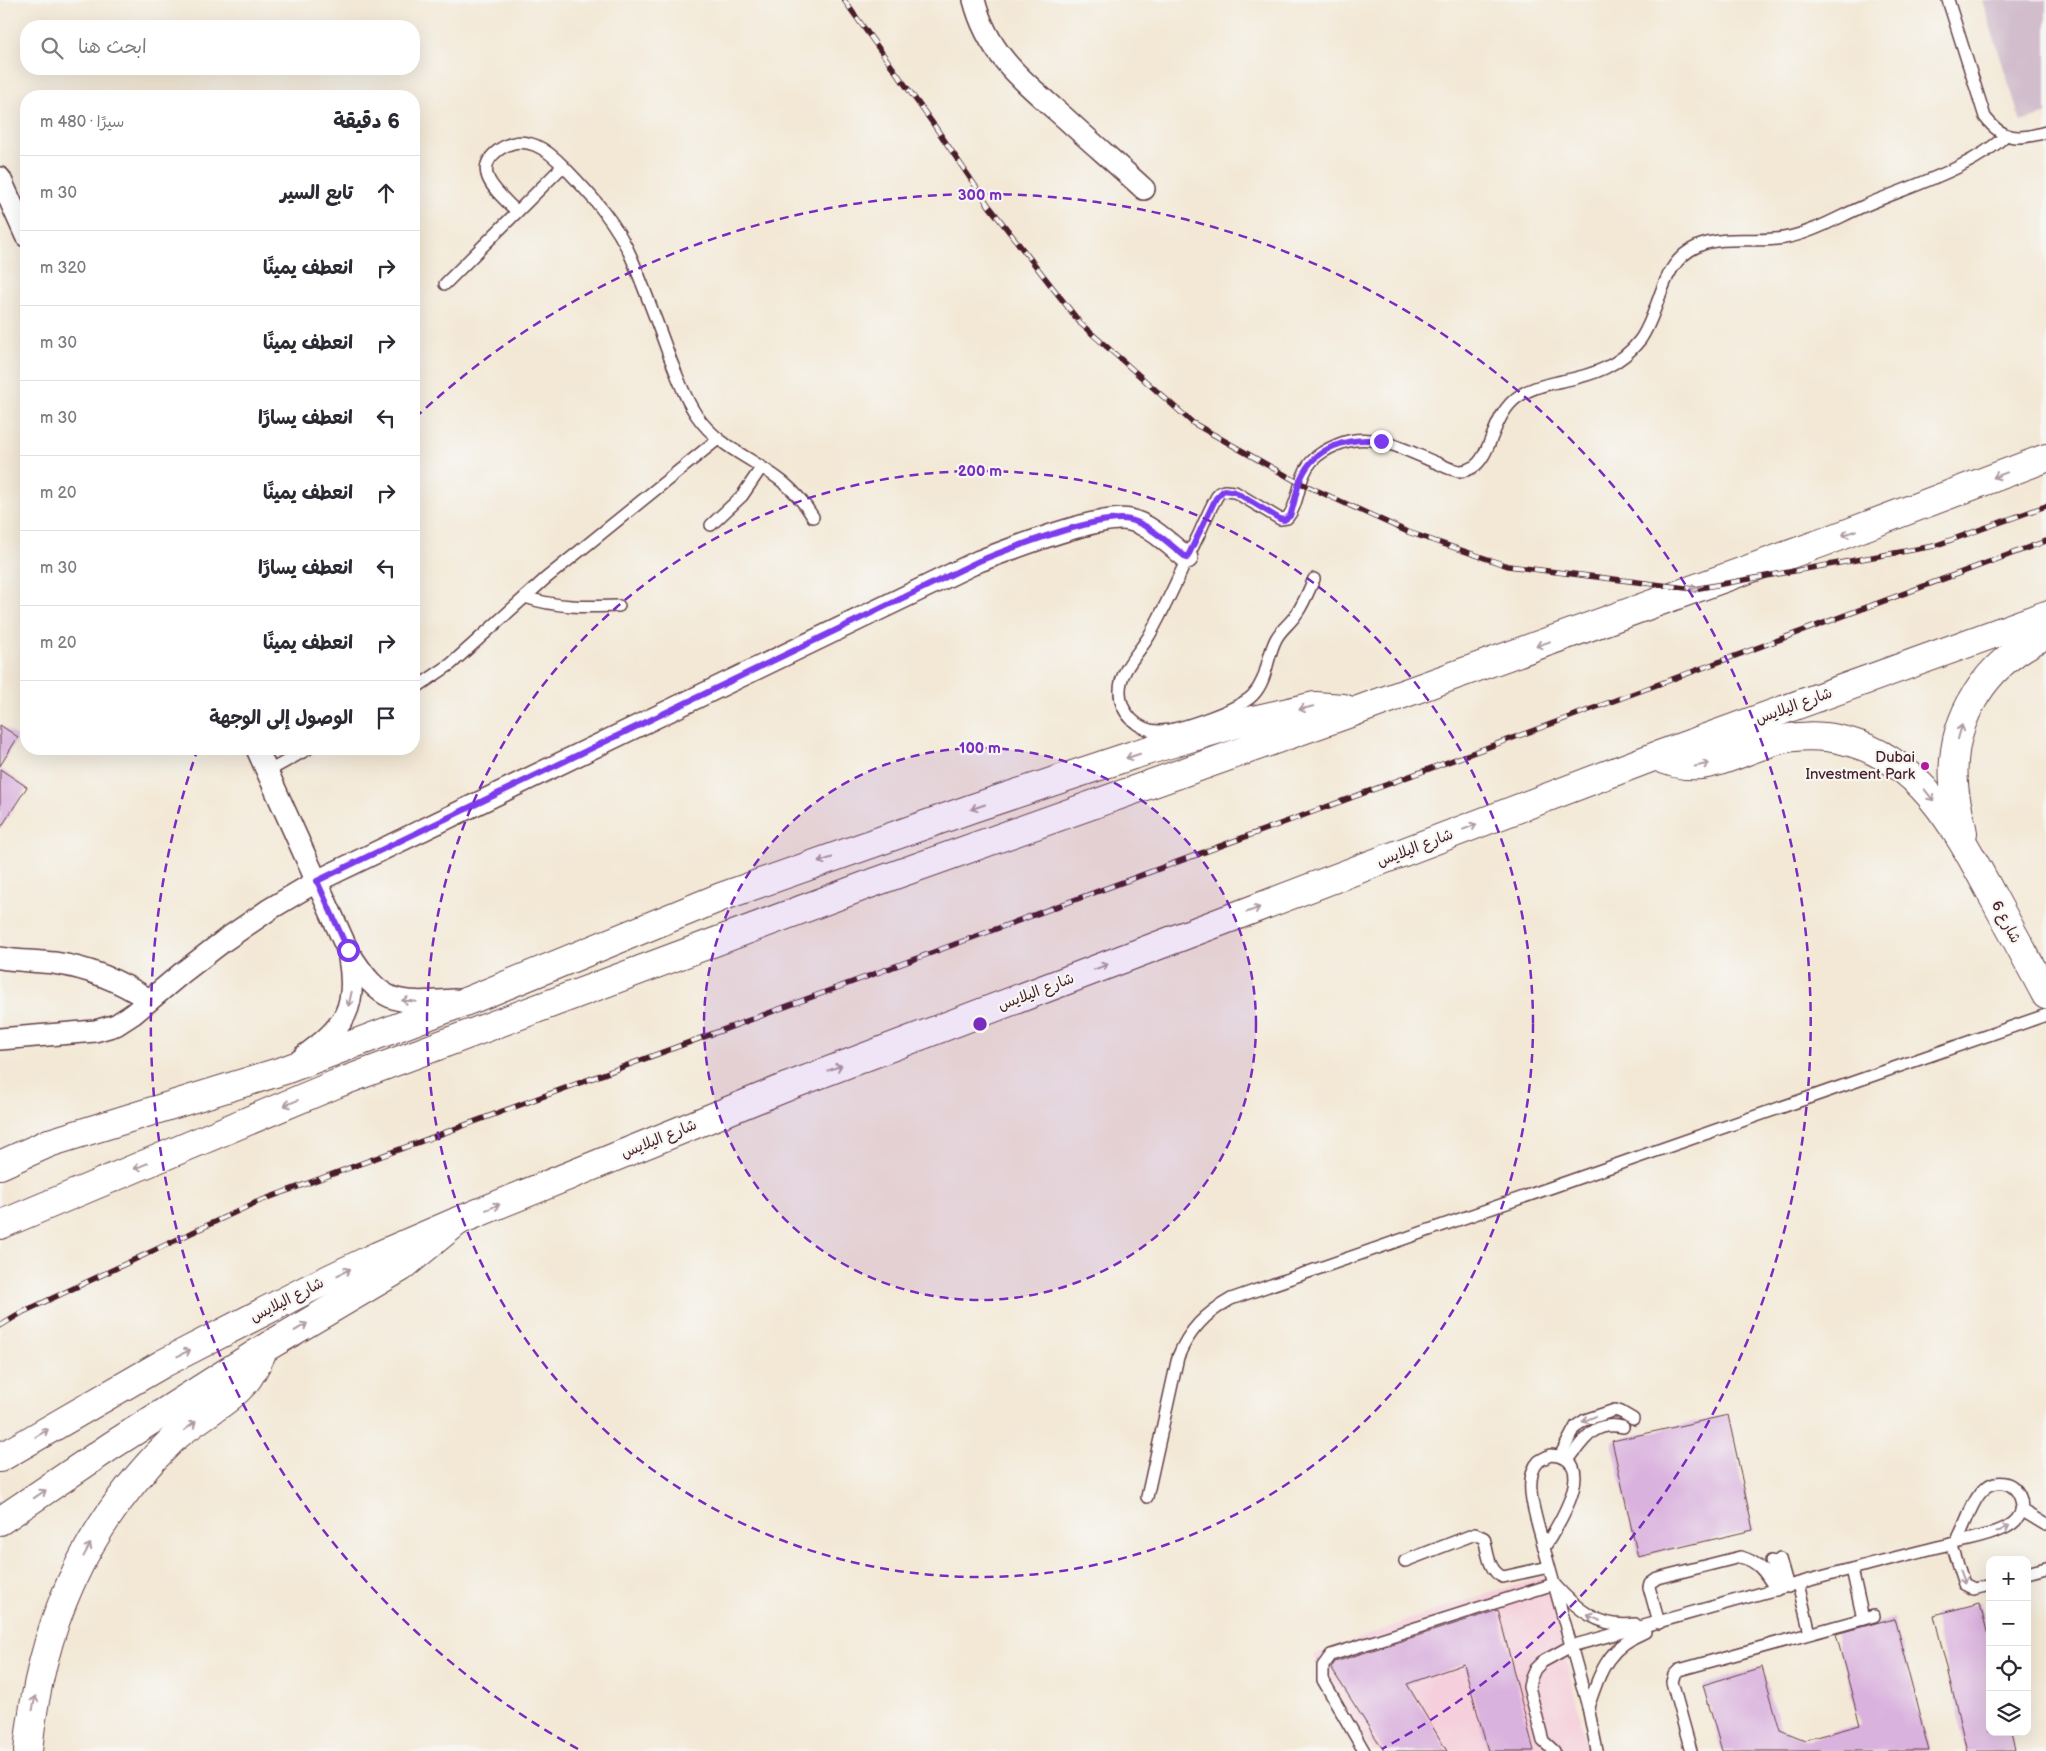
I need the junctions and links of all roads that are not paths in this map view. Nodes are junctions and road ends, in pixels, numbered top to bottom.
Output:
1 (974, 0) edge
2 (1948, 0) edge
3 (2046, 132) edge
4 (2006, 135) junction
5 (563, 166) junction
6 (0, 178) edge
7 (1144, 189) dead end
8 (517, 212) junction
9 (20, 223) edge
10 (445, 284) dead end
11 (718, 440) junction
12 (2046, 458) edge
13 (761, 468) junction
14 (813, 517) dead end
15 (711, 525) dead end
16 (1187, 558) junction
17 (1314, 579) dead end
18 (525, 597) junction
19 (619, 606) dead end
20 (2046, 615) edge
21 (2046, 635) edge
22 (420, 685) edge
23 (1354, 712) junction
24 (260, 755) edge
25 (298, 755) edge
26 (1656, 756) junction
27 (268, 772) junction
28 (1967, 849) junction
29 (317, 881) junction
30 (348, 950) junction
31 (0, 958) edge
32 (2046, 995) edge
33 (475, 998) junction
34 (149, 1000) junction
35 (2046, 1015) edge
36 (0, 1039) edge
37 (285, 1070) junction
38 (49, 1143) junction
39 (0, 1149) edge
40 (0, 1164) edge
41 (458, 1221) junction
42 (0, 1225) edge
43 (265, 1348) junction
44 (1633, 1420) dead end
45 (1623, 1427) dead end
46 (0, 1458) edge
47 (1564, 1458) junction
48 (1147, 1497) dead end
49 (2021, 1510) junction
50 (0, 1521) edge
51 (2046, 1525) edge
52 (1953, 1543) junction
53 (1544, 1548) junction
54 (1775, 1560) dead end
55 (1405, 1562) dead end
56 (1548, 1566) junction
57 (2046, 1568) edge
58 (1852, 1569) junction
59 (2031, 1573) edge
60 (1554, 1584) junction
61 (1986, 1586) edge
62 (1785, 1588) junction
63 (1659, 1623) junction
64 (1810, 1633) junction
65 (1571, 1646) junction
66 (1588, 1707) junction
67 (28, 1751) edge
68 (1364, 1751) edge
69 (1554, 1751) edge
70 (1597, 1751) edge
71 (1691, 1751) edge

1 - 7 street
2 - 4 lane
3 - 4 lane
4 - 16 lane
5 - 8 lane
5 - 8 lane
5 - 11 lane
6 - 9 street
8 - 10 lane
11 - 13 lane
11 - 18 lane
12 -> 23 main road
13 - 14 lane
13 - 15 lane
16 - 17 lane
16 - 29 street
18 - 19 lane
18 - 22 lane
20 - 26 main road, شارع اليلايس
28 -> 21 main road
23 -> 33 main road
23 -> 42 main road
24 - 27 street
25 - 27 lane
26 -> 28 main road
41 -> 26 main road, شارع اليلايس
27 - 29 street
28 - 32 main road, شارع 6
29 - 30 street
29 - 34 street
33 -> 30 street
30 -> 37 street
31 - 34 street
33 - 37 main road
34 - 36 street
35 - 48 lane
37 - 38 main road
38 - 39 main road
38 - 40 main road
43 -> 41 main road
46 -> 41 main road, شارع اليلايس
50 -> 43 main road
67 -> 43 main road
44 -> 47 lane
45 - 47 lane
47 - 53 lane
47 - 53 lane
49 - 51 lane
52 -> 49 lane
49 - 52 lane
52 - 58 lane
52 -> 61 lane
53 - 56 lane
54 - 62 lane
55 - 56 lane
56 - 60 lane
57 - 59 lane
58 - 62 lane
58 - 64 lane
63 -> 60 lane
60 - 65 lane
60 - 68 lane
62 - 63 lane
62 - 63 lane
62 - 64 lane
63 - 65 lane
63 - 66 lane
64 - 71 lane
65 - 66 lane
65 - 69 lane
66 - 70 lane

